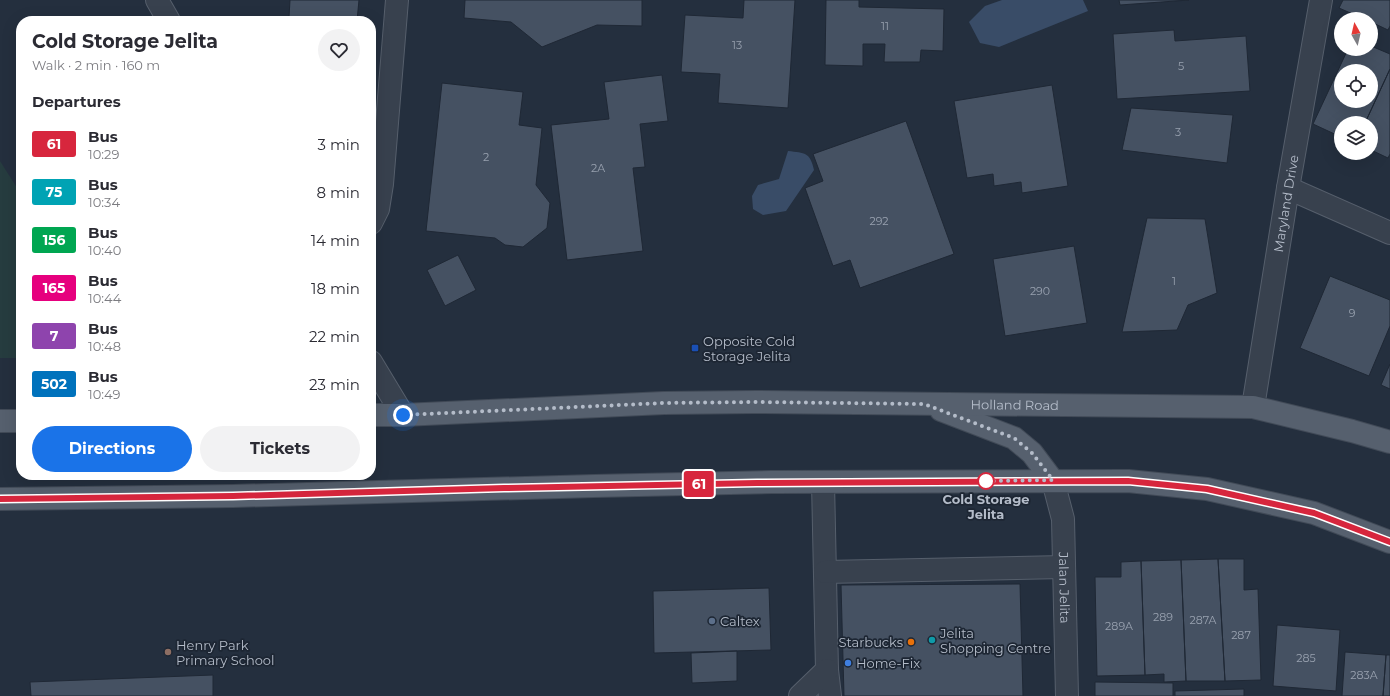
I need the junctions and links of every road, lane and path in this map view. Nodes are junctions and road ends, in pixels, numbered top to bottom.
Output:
1 (157, 0) edge
2 (397, 0) edge
3 (1321, 0) edge
4 (166, 16) edge
5 (1288, 188) junction
6 (376, 213) edge
7 (1390, 233) edge
8 (376, 370) edge
9 (924, 404) junction
10 (1253, 407) junction
11 (376, 415) edge
12 (403, 415) junction
13 (0, 421) edge
14 (16, 421) edge
15 (1390, 442) edge
16 (1053, 480) junction
17 (823, 482) junction
18 (0, 500) edge
19 (1390, 542) edge
20 (1064, 567) junction
21 (825, 572) junction
22 (827, 670) junction
23 (800, 696) edge
24 (830, 696) edge
25 (1067, 696) edge

1 - 4 street
2 - 6 street
3 - 5 street, Maryland Drive
5 - 7 street
5 - 10 street, Maryland Drive
8 - 12 street
9 - 10 main road, Holland Road
9 - 12 main road, Holland Road
9 - 16 main road
10 - 15 main road, Holland Road
11 - 12 main road, Holland Road
13 - 14 main road
16 - 17 main road
16 - 19 main road
16 - 20 street, Jalan Jelita
17 - 18 main road
17 - 21 street
20 - 21 street
20 - 25 street, Jalan Jelita
21 - 22 street
22 - 23 street
22 - 24 street

